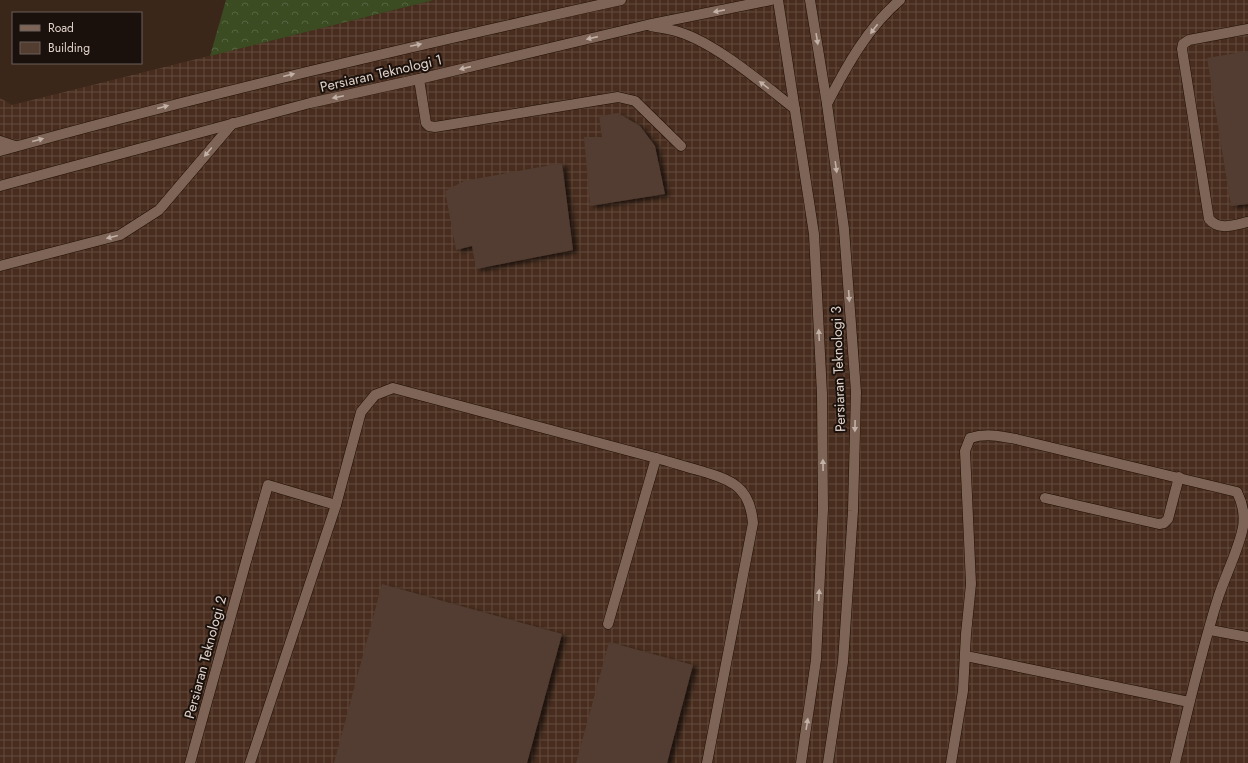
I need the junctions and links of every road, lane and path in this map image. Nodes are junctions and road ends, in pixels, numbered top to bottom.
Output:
1 (621, 0) edge
2 (771, 0) edge
3 (778, 0) edge
4 (810, 0) edge
5 (900, 0) edge
6 (647, 25) junction
7 (1248, 30) edge
8 (419, 79) junction
9 (827, 104) junction
10 (795, 109) junction
11 (233, 123) junction
12 (0, 141) edge
13 (15, 146) junction
14 (681, 146) dead end
15 (0, 151) edge
16 (0, 186) edge
17 (1248, 222) edge
18 (0, 266) edge
19 (656, 458) junction
20 (1179, 477) junction
21 (1045, 498) dead end
22 (336, 504) junction
23 (608, 624) dead end
24 (1210, 630) junction
25 (1248, 637) edge
26 (966, 656) junction
27 (1189, 702) junction
28 (190, 763) edge
29 (250, 763) edge
30 (707, 763) edge
31 (801, 763) edge
32 (828, 763) edge
33 (951, 763) edge
34 (1175, 763) edge

13 -> 1 street, Persiaran Teknologi 1
2 -> 6 street, Persiaran Teknologi 1
3 - 10 street, Persiaran Teknologi 3
4 -> 9 street, Persiaran Teknologi 3
5 -> 9 street
6 -> 8 street, Persiaran Teknologi 1
10 -> 6 street
7 - 17 street
8 -> 11 street, Persiaran Teknologi 1
8 - 14 street
9 -> 32 street, Persiaran Teknologi 3
31 -> 10 street, Persiaran Teknologi 3
11 - 16 street, Persiaran Teknologi 1
11 -> 18 street
12 - 13 street
13 - 15 street, Persiaran Teknologi 1
19 - 22 street
19 - 23 street
19 - 30 street
20 - 21 street
20 - 24 street
20 - 26 street
22 - 28 street, Persiaran Teknologi 2
22 - 29 street
24 - 25 street
24 - 27 street
26 - 27 street
26 - 33 street
27 - 34 street

